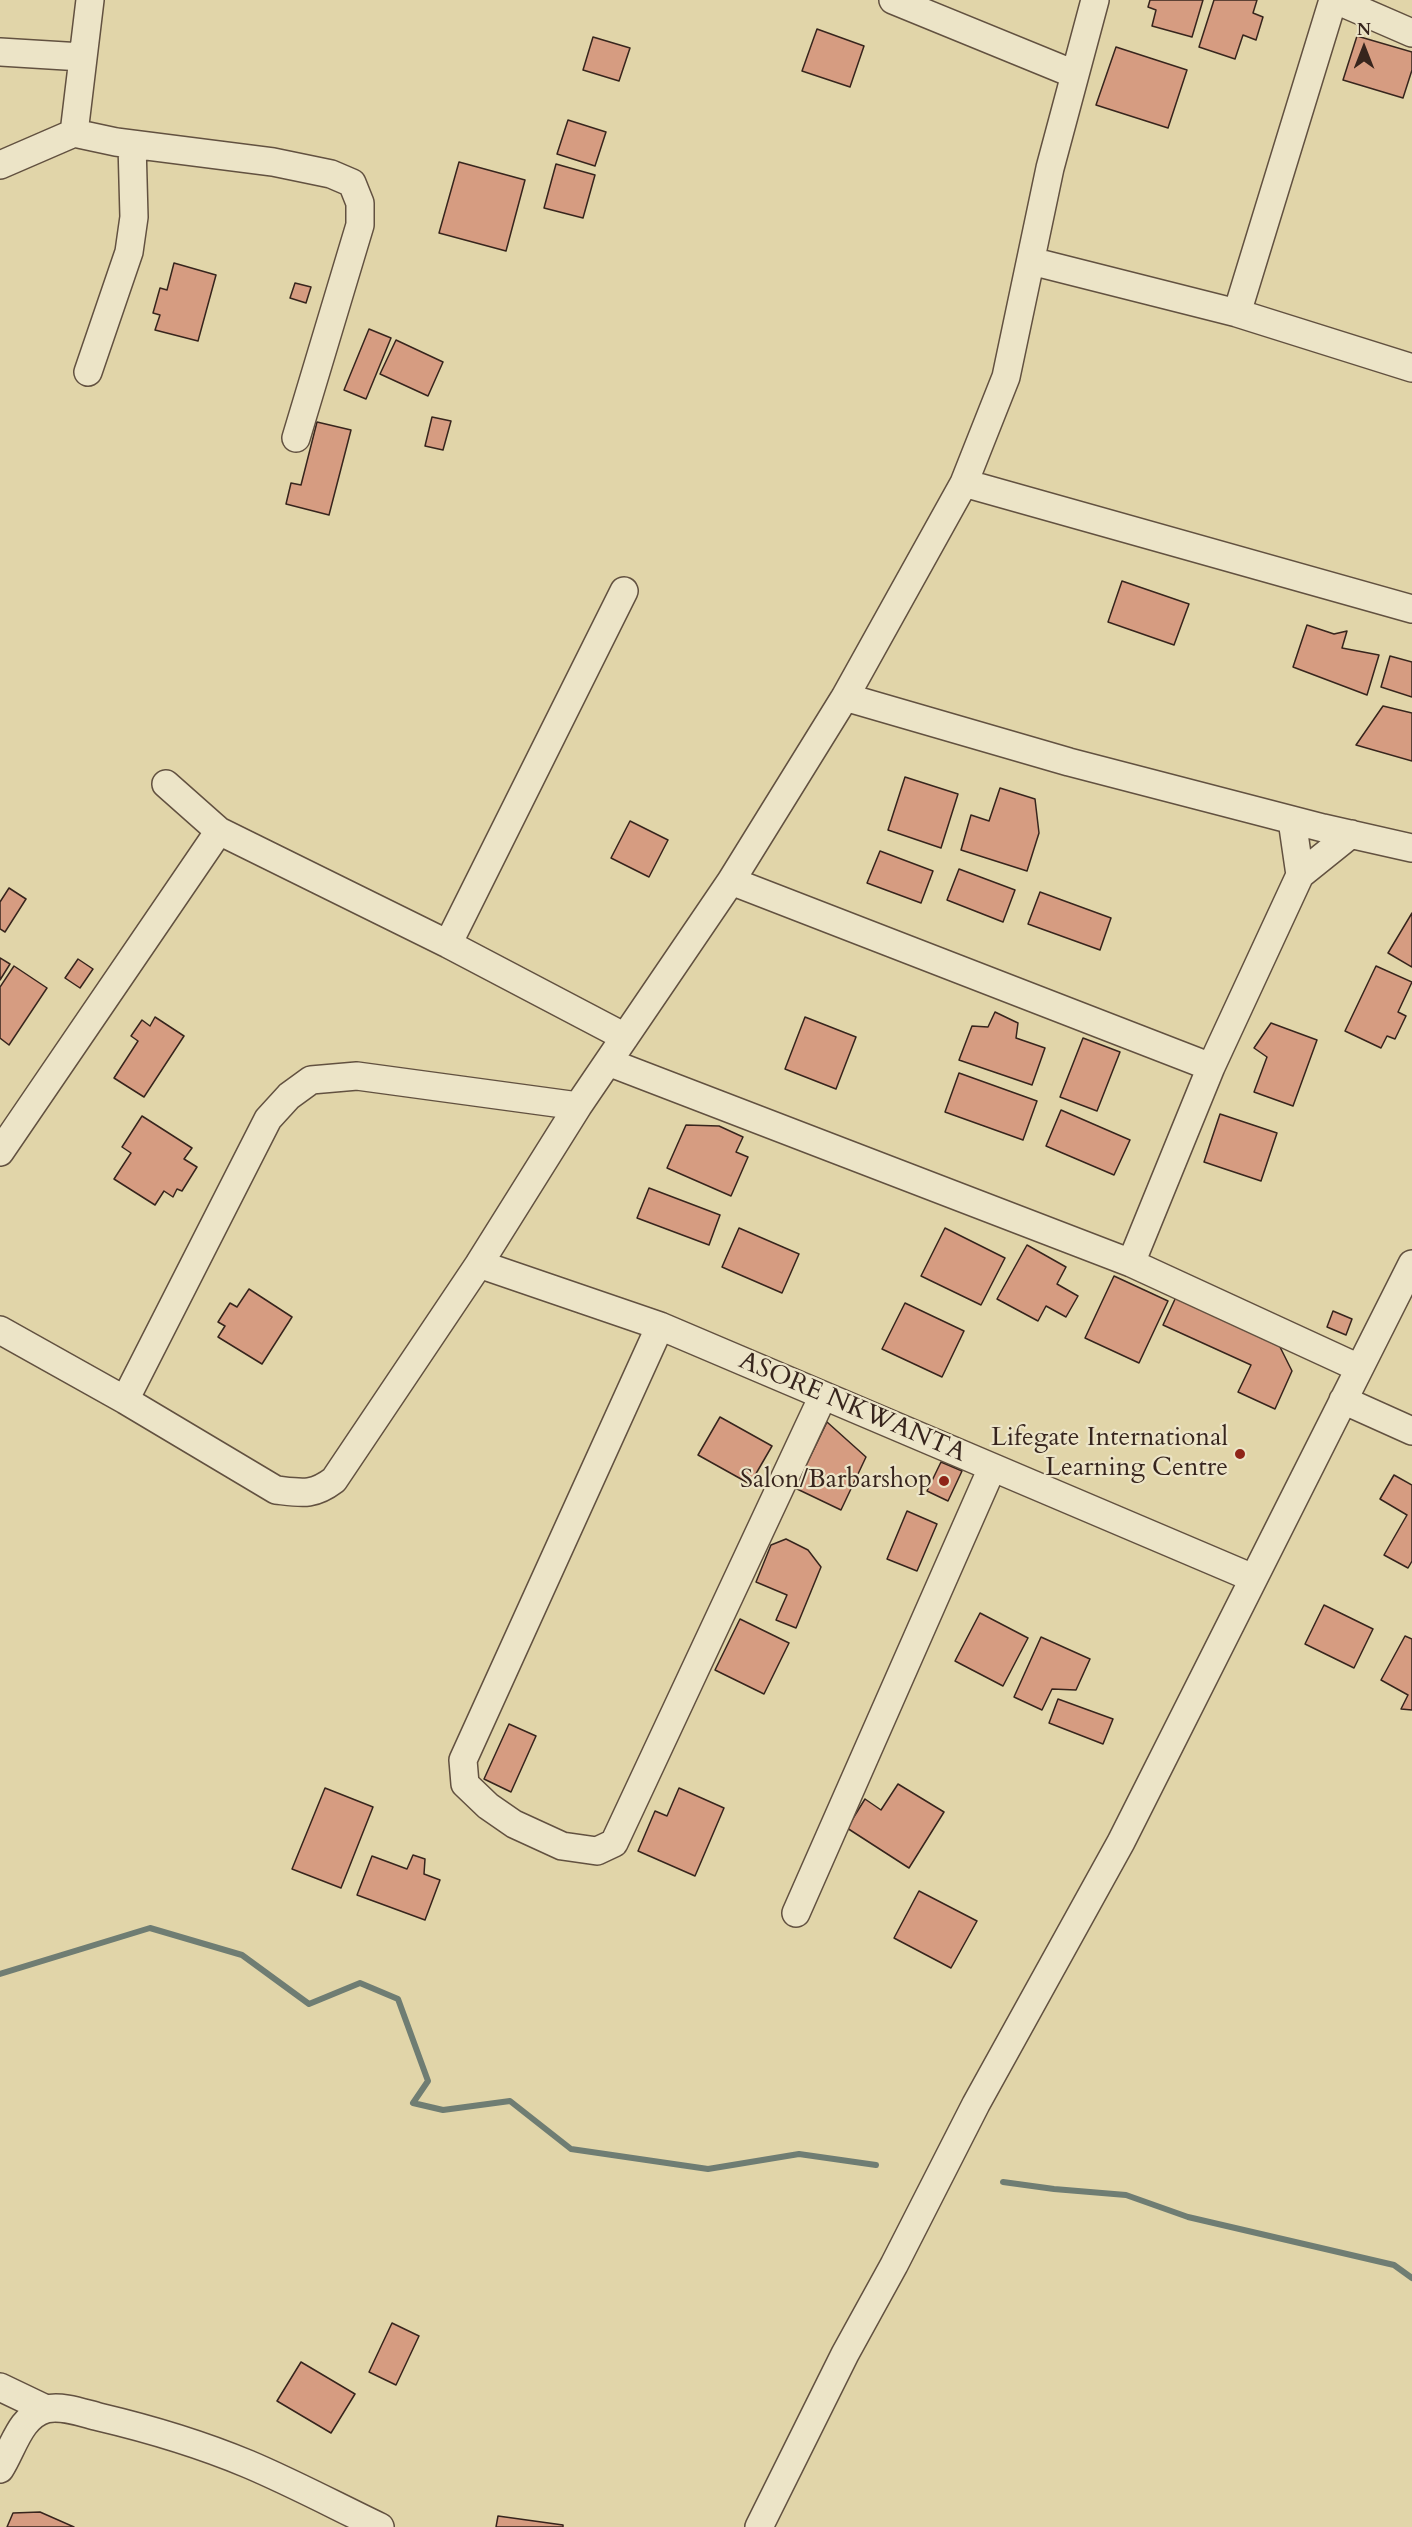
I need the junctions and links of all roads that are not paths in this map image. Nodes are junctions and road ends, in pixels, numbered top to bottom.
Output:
1 (90, 0) edge
2 (892, 0) edge
3 (1095, 0) edge
4 (1335, 0) edge
5 (1412, 33) edge
6 (0, 52) edge
7 (82, 57) junction
8 (1074, 74) junction
9 (74, 133) junction
10 (132, 144) junction
11 (0, 165) edge
12 (1031, 261) junction
13 (1237, 313) junction
14 (1412, 368) edge
15 (88, 372) dead end
16 (296, 438) dead end
17 (964, 483) junction
18 (624, 591) dead end
19 (1412, 609) edge
20 (845, 697) junction
21 (166, 784) dead end
22 (1292, 820) junction
23 (219, 831) junction
24 (1351, 834) junction
25 (1410, 841) edge
26 (1300, 875) junction
27 (731, 881) junction
28 (448, 945) junction
29 (625, 1037) junction
30 (608, 1062) junction
31 (1211, 1066) junction
32 (578, 1106) junction
33 (0, 1152) edge
34 (1131, 1263) junction
35 (479, 1264) junction
36 (1412, 1264) edge
37 (660, 1326) junction
38 (0, 1330) edge
39 (1359, 1368) junction
40 (824, 1396) junction
41 (125, 1400) junction
42 (1343, 1400) junction
43 (1412, 1431) edge
44 (992, 1468) junction
45 (1253, 1578) junction
46 (796, 1913) dead end
47 (0, 2387) edge
48 (46, 2409) junction
49 (0, 2469) edge
50 (380, 2527) edge
51 (759, 2527) edge

1 - 7 street
2 - 8 street
3 - 8 street
4 - 5 street
4 - 13 street
6 - 7 street
7 - 9 street
8 - 12 street
9 - 10 street
9 - 11 street
10 - 15 street
10 - 16 street
12 - 13 street
12 - 17 street
13 - 14 street
17 - 19 street
17 - 20 street
18 - 28 street
20 - 22 street
20 - 27 street
21 - 23 street
22 - 24 street
22 - 26 street
23 - 28 street
23 - 33 street
24 - 25 street
24 - 26 street
26 - 31 street
27 - 29 street
27 - 31 street
28 - 29 street
29 - 30 street
30 - 32 street
30 - 34 street
31 - 34 street
32 - 35 street
32 - 41 street
34 - 39 street
35 - 37 street, ASORE NKWANTA
35 - 41 street
36 - 39 street
37 - 40 street, ASORE NKWANTA
37 - 40 street
38 - 41 street
39 - 42 street
40 - 44 street, ASORE NKWANTA
42 - 43 street
42 - 45 street
44 - 45 street, ASORE NKWANTA
44 - 46 street
45 - 51 street
47 - 48 street
48 - 49 street
48 - 50 street

